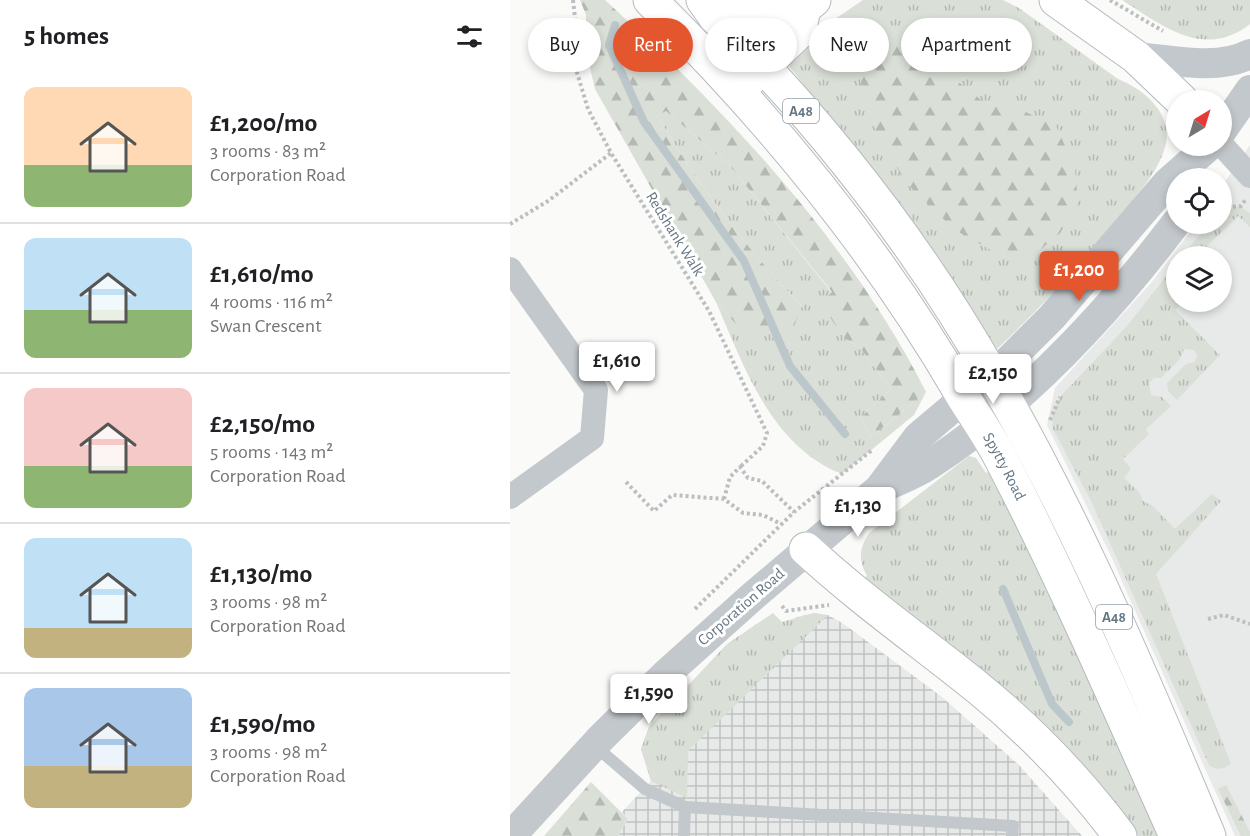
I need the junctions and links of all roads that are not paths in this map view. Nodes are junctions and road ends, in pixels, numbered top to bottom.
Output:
1 (650, 0) edge
2 (703, 0) edge
3 (721, 0) edge
4 (1056, 0) edge
5 (809, 5) edge
6 (716, 18) edge
7 (797, 34) edge
8 (1250, 54) edge
9 (1136, 57) junction
10 (758, 72) edge
11 (767, 72) edge
12 (738, 90) junction
13 (1171, 90) edge
14 (1250, 90) edge
15 (1232, 116) edge
16 (1198, 156) edge
17 (1232, 156) edge
18 (1250, 176) edge
19 (1167, 234) edge
20 (510, 269) edge
21 (992, 375) junction
22 (964, 398) junction
23 (1008, 404) junction
24 (981, 425) junction
25 (879, 489) junction
26 (510, 497) edge
27 (806, 549) junction
28 (594, 745) junction
29 (685, 807) junction
30 (511, 836) edge
31 (684, 836) edge
32 (1012, 836) edge
33 (1119, 836) edge
34 (1176, 836) edge
35 (1209, 836) edge

1 - 12 main road, Spytty Road / A48
2 - 6 main road, A48
3 - 5 main road
4 - 9 main road
5 - 7 main road
8 - 9 street
9 - 13 main road
10 - 12 main road
11 - 21 main road, Spytty Road / A48
12 - 22 main road, Spytty Road / A48
14 - 15 street
16 - 21 street, Corporation Road
17 - 18 street
19 - 23 street, Corporation Road
20 - 26 street
21 - 22 street, Corporation Road
21 - 23 main road, Spytty Road / A48
22 - 24 main road, Spytty Road / A48
22 - 25 street, Corporation Road
23 - 24 street, Corporation Road
23 - 35 main road, Spytty Road / A48
24 - 25 street, Corporation Road
24 - 34 main road, Spytty Road / A48
25 - 27 street, Corporation Road
27 - 28 street, Corporation Road
27 - 33 main road
28 - 29 lane
28 - 30 street, Corporation Road
29 - 31 lane
29 - 32 lane

